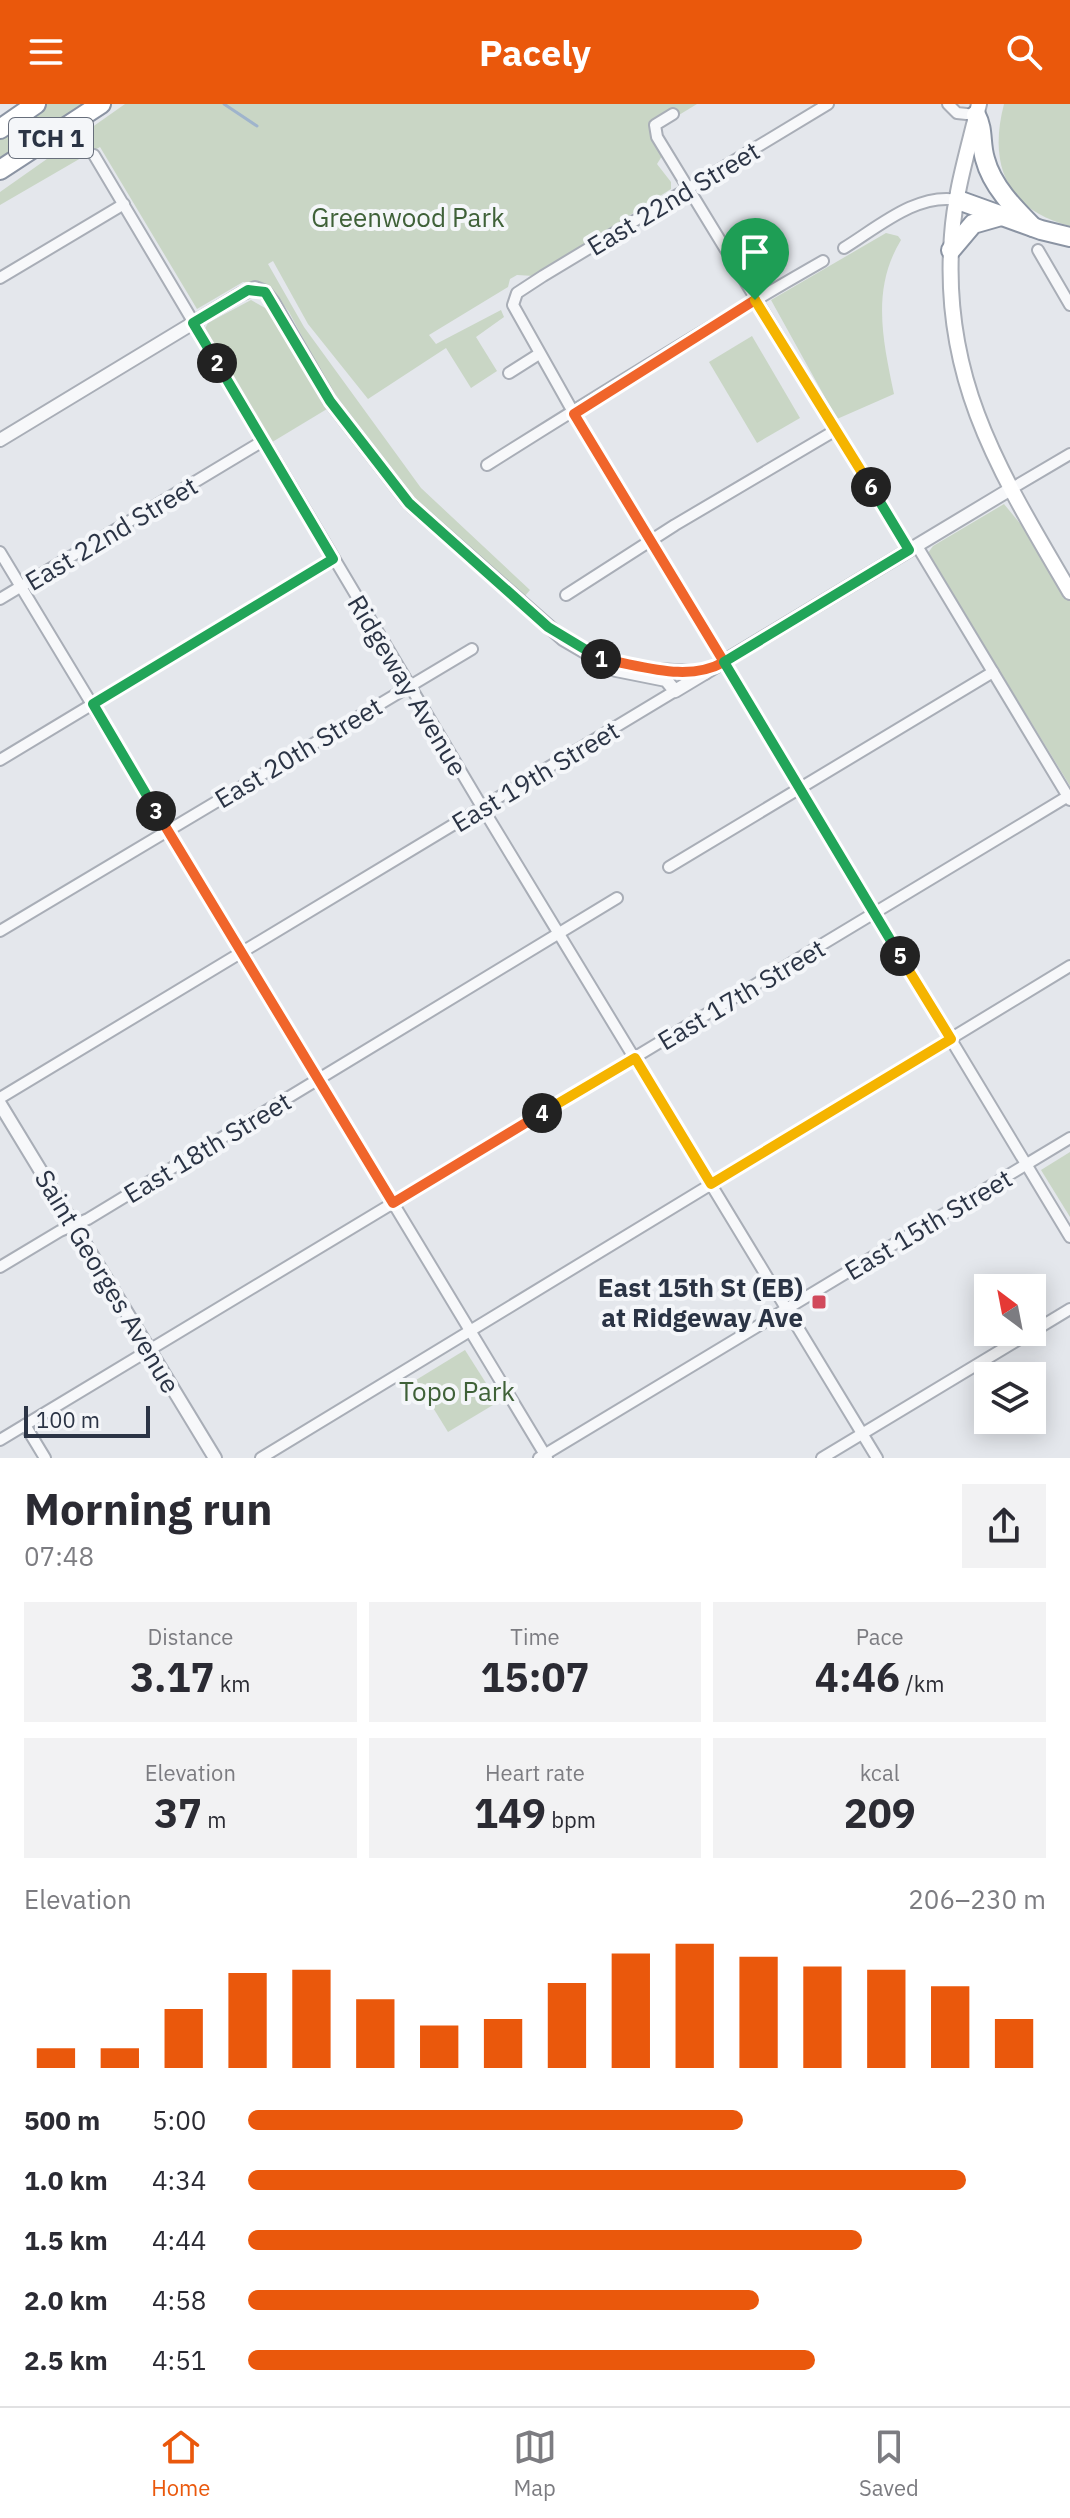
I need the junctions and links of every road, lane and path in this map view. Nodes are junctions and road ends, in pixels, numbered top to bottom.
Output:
1 (36, 104) edge
2 (101, 104) edge
3 (828, 104) edge
4 (948, 104) edge
5 (978, 110) edge
6 (673, 114) dead end
7 (78, 120) junction
8 (0, 129) edge
9 (94, 155) dead end
10 (0, 170) edge
11 (0, 179) edge
12 (688, 190) junction
13 (958, 200) junction
14 (124, 204) junction
15 (1001, 216) junction
16 (1033, 227) junction
17 (1070, 237) edge
18 (844, 248) dead end
19 (951, 250) junction
20 (1038, 250) dead end
21 (823, 261) dead end
22 (0, 278) edge
23 (755, 300) junction
24 (1070, 305) edge
25 (193, 323) junction
26 (539, 354) junction
27 (509, 373) dead end
28 (574, 414) junction
29 (836, 430) junction
30 (0, 440) edge
31 (263, 441) junction
32 (1070, 454) edge
33 (487, 465) dead end
34 (1009, 490) junction
35 (650, 542) junction
36 (913, 548) junction
37 (0, 552) edge
38 (333, 559) junction
39 (21, 586) junction
40 (1070, 592) edge
41 (566, 595) dead end
42 (0, 599) edge
43 (472, 649) dead end
44 (597, 658) junction
45 (724, 662) junction
46 (993, 672) junction
47 (705, 673) junction
48 (409, 685) junction
49 (675, 691) junction
50 (93, 704) junction
51 (0, 760) edge
52 (800, 787) junction
53 (1069, 797) edge
54 (482, 807) junction
55 (168, 830) junction
56 (669, 867) dead end
57 (617, 898) dead end
58 (875, 913) junction
59 (0, 931) edge
60 (559, 933) junction
61 (242, 952) junction
62 (1070, 966) edge
63 (951, 1039) junction
64 (635, 1058) junction
65 (318, 1079) junction
66 (0, 1101) edge
67 (1070, 1138) edge
68 (1027, 1165) junction
69 (711, 1184) junction
70 (393, 1203) junction
71 (74, 1225) junction
72 (1070, 1237) edge
73 (0, 1267) edge
74 (787, 1309) junction
75 (1070, 1309) edge
76 (1046, 1324) edge
77 (471, 1332) junction
78 (1009, 1346) edge
79 (149, 1351) junction
80 (25, 1425) junction
81 (862, 1434) junction
82 (0, 1440) edge
83 (543, 1457) edge
84 (45, 1458) edge
85 (215, 1458) edge
86 (261, 1458) edge
87 (822, 1458) edge
88 (877, 1458) edge

1 - 8 highway, TCH 1
2 - 7 highway, TCH 1
3 - 12 street, East 22nd Street
4 - 5 street
5 - 13 main road
5 - 16 highway
6 - 12 street
7 - 10 highway, TCH 1
7 - 11 highway
9 - 14 street, Ridgeway Avenue
12 - 23 street
12 - 26 street, East 22nd Street
13 - 15 highway
13 - 18 street
13 - 19 main road
14 - 22 street
14 - 25 street, Ridgeway Avenue
15 - 16 highway
15 - 19 highway
16 - 17 highway
19 - 34 main road
20 - 24 street
21 - 23 street
23 - 28 street
23 - 29 street
25 - 30 street
25 - 31 street, Ridgeway Avenue
25 - 44 street
26 - 27 street
26 - 28 street
28 - 33 street
28 - 35 street
29 - 35 street
29 - 36 street
31 - 38 street, Ridgeway Avenue
31 - 39 street, East 22nd Street
32 - 34 street, East 19th Street
34 - 36 street, East 19th Street
34 - 40 main road
35 - 41 street
35 - 45 street
36 - 45 street, East 19th Street
36 - 46 street
37 - 39 street
38 - 48 street, Ridgeway Avenue
38 - 50 street
39 - 42 street, East 22nd Street
39 - 50 street
43 - 48 street, East 20th Street
44 - 47 street
44 - 49 street
45 - 47 street, East 19th Street
45 - 52 street
46 - 52 street
46 - 53 street
47 - 49 street, East 19th Street
48 - 54 street, Ridgeway Avenue
48 - 55 street, East 20th Street
49 - 54 street, East 19th Street
50 - 51 street
50 - 55 street
52 - 56 street
52 - 58 street
53 - 58 street, East 17th Street
54 - 60 street, Ridgeway Avenue
54 - 61 street, East 19th Street
55 - 59 street, East 20th Street
55 - 61 street
57 - 60 street, East 18th Street
58 - 63 street
58 - 64 street, East 17th Street
60 - 64 street, Ridgeway Avenue
60 - 65 street, East 18th Street
61 - 65 street
61 - 66 street, East 19th Street
62 - 63 street
63 - 68 street
63 - 69 street
64 - 69 street, Ridgeway Avenue
64 - 70 street, East 17th Street
65 - 70 street
65 - 71 street, East 18th Street
66 - 71 street, Saint Georges Avenue
67 - 68 street, East 15th Street
68 - 72 street
68 - 74 street, East 15th Street
69 - 74 street, Ridgeway Avenue
69 - 77 street
70 - 77 street
70 - 79 street, East 17th Street
71 - 73 street, East 18th Street
71 - 79 street, Saint Georges Avenue
74 - 81 street, Ridgeway Avenue
74 - 83 street, East 15th Street
75 - 76 street
77 - 83 street
77 - 86 street
78 - 81 street
79 - 80 street, East 17th Street
79 - 85 street, Saint Georges Avenue
80 - 82 street, East 17th Street
80 - 84 street
81 - 87 street
81 - 88 street, Ridgeway Avenue

